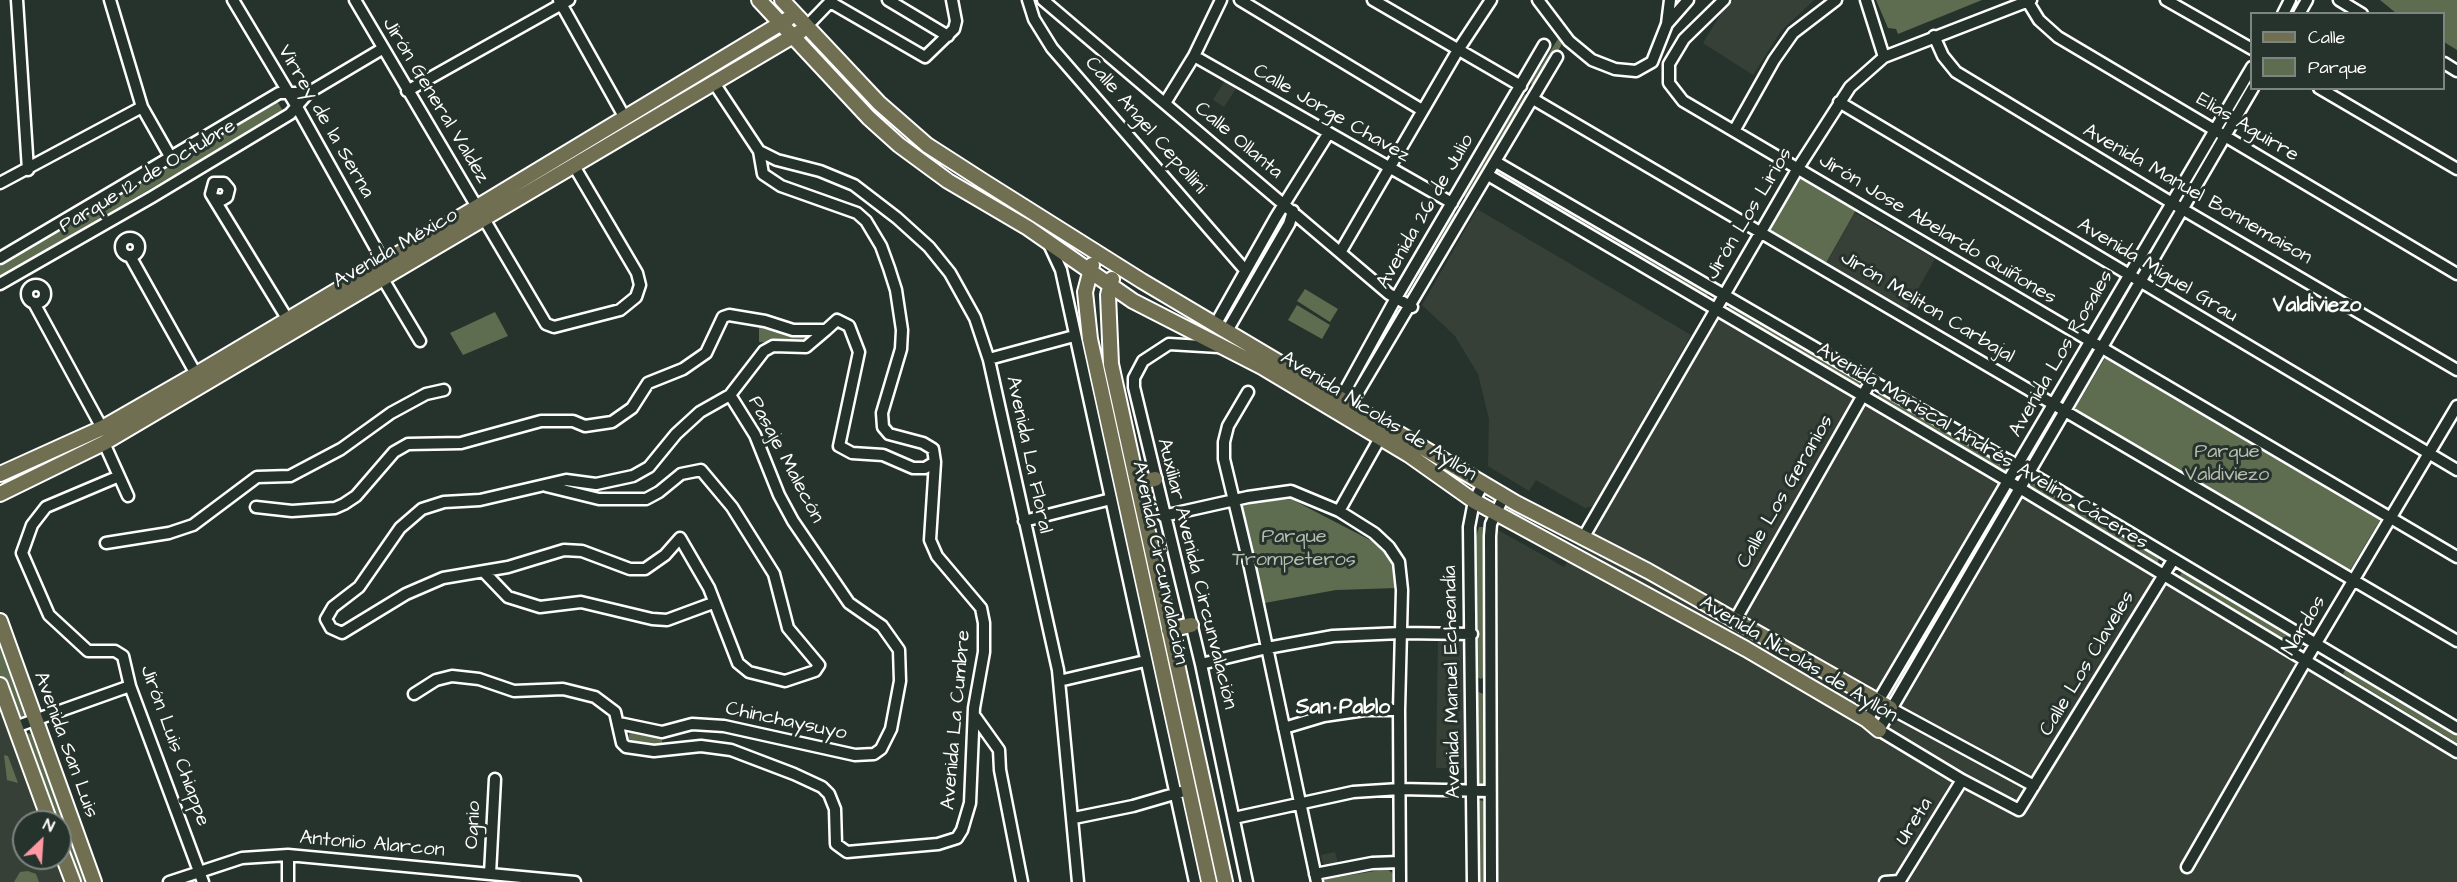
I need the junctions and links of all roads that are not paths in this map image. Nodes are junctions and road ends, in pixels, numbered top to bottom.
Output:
1 (17, 0) edge
2 (110, 0) edge
3 (233, 0) edge
4 (759, 0) edge
5 (782, 0) edge
6 (888, 0) edge
7 (952, 0) edge
8 (1028, 0) edge
9 (1042, 0) edge
10 (1221, 0) edge
11 (1240, 0) edge
12 (1373, 0) edge
13 (1491, 0) edge
14 (1538, 0) edge
15 (1670, 0) edge
16 (1688, 0) edge
17 (1724, 0) edge
18 (1836, 0) edge
19 (1866, 0) edge
20 (2166, 0) edge
21 (2339, 0) edge
22 (357, 1) edge
23 (563, 1) edge
24 (831, 1) edge
25 (2030, 1) edge
26 (2359, 12) edge
27 (795, 14) junction
28 (781, 23) junction
29 (1667, 24) junction
30 (806, 27) junction
31 (948, 36) junction
32 (1934, 36) junction
33 (793, 37) junction
34 (1545, 45) dead end
35 (2250, 48) edge
36 (382, 49) junction
37 (1458, 50) junction
38 (1194, 56) junction
39 (1557, 57) dead end
40 (1884, 57) junction
41 (2250, 70) edge
42 (714, 83) junction
43 (1521, 86) junction
44 (2252, 90) edge
45 (2322, 90) edge
46 (407, 91) junction
47 (288, 92) junction
48 (308, 93) junction
49 (1533, 99) junction
50 (1839, 102) junction
51 (1165, 103) junction
52 (297, 106) junction
53 (142, 107) junction
54 (1422, 110) junction
55 (625, 118) junction
56 (2215, 129) junction
57 (1734, 131) junction
58 (1328, 134) junction
59 (2225, 136) junction
60 (759, 151) junction
61 (171, 158) junction
62 (1496, 162) junction
63 (574, 166) junction
64 (1798, 168) junction
65 (1390, 169) junction
66 (28, 170) junction
67 (2457, 170) edge
68 (1488, 175) junction
69 (0, 183) edge
70 (215, 199) dead end
71 (1284, 203) junction
72 (1452, 203) junction
73 (2172, 203) junction
74 (477, 207) junction
75 (2182, 209) junction
76 (1293, 212) junction
77 (485, 220) junction
78 (1761, 231) junction
79 (1048, 242) junction
80 (1341, 252) junction
81 (1099, 253) junction
82 (130, 256) dead end
83 (0, 258) edge
84 (384, 263) junction
85 (1119, 267) junction
86 (1245, 270) junction
87 (1089, 271) junction
88 (2457, 274) edge
89 (2129, 275) junction
90 (383, 279) junction
91 (2139, 282) junction
92 (0, 284) edge
93 (1109, 285) junction
94 (1724, 295) junction
95 (1396, 298) junction
96 (34, 303) dead end
97 (1412, 306) junction
98 (1714, 310) junction
99 (288, 320) junction
100 (1221, 328) junction
101 (826, 330) junction
102 (1074, 336) junction
103 (420, 341) dead end
104 (2090, 342) junction
105 (1223, 347) junction
106 (2100, 348) junction
107 (989, 358) junction
108 (2457, 370) edge
109 (196, 374) junction
110 (1871, 381) junction
111 (444, 390) dead end
112 (1248, 392) dead end
113 (730, 395) junction
114 (1862, 396) junction
115 (1346, 401) junction
116 (2053, 404) junction
117 (2457, 406) edge
118 (2064, 410) junction
119 (102, 428) junction
120 (1380, 438) junction
121 (104, 443) junction
122 (2429, 454) junction
123 (935, 462) junction
124 (2017, 466) junction
125 (2457, 470) edge
126 (2028, 472) junction
127 (0, 474) edge
128 (117, 477) junction
129 (1155, 479) junction
130 (2008, 481) junction
131 (1137, 483) junction
132 (1483, 484) junction
133 (544, 485) junction
134 (2018, 487) junction
135 (0, 494) edge
136 (128, 496) dead end
137 (1504, 496) junction
138 (1111, 499) junction
139 (1235, 500) junction
140 (1474, 501) junction
141 (256, 507) dead end
142 (1339, 511) junction
143 (1496, 513) junction
144 (1164, 516) junction
145 (2391, 517) junction
146 (1024, 521) junction
147 (1583, 537) junction
148 (106, 543) dead end
149 (2457, 557) edge
150 (2173, 560) junction
151 (484, 572) junction
152 (2163, 576) junction
153 (2355, 579) junction
154 (714, 603) junction
155 (0, 621) edge
156 (1734, 622) junction
157 (1191, 625) junction
158 (1169, 630) junction
159 (1401, 633) junction
160 (1472, 634) junction
161 (2457, 641) edge
162 (2316, 643) junction
163 (1267, 648) junction
164 (899, 650) joint
165 (2306, 660) junction
166 (1145, 661) junction
167 (1201, 664) junction
168 (1059, 681) junction
169 (1472, 684) junction
170 (1489, 684) junction
171 (0, 685) edge
172 (130, 686) junction
173 (414, 694) dead end
174 (1884, 705) junction
175 (1399, 710) junction
176 (975, 715) junction
177 (34, 720) junction
178 (1867, 720) junction
179 (619, 723) junction
180 (15, 727) junction
181 (1284, 728) junction
182 (2457, 728) edge
183 (1879, 730) junction
184 (2457, 752) edge
185 (495, 778) dead end
186 (1962, 780) junction
187 (2034, 786) junction
188 (1400, 789) junction
189 (1182, 791) junction
190 (1472, 791) junction
191 (1490, 791) junction
192 (1300, 802) junction
193 (46, 810) edge
194 (2019, 810) joint
195 (1234, 818) junction
196 (1074, 819) junction
197 (288, 855) junction
198 (1399, 862) junction
199 (2187, 867) dead end
200 (201, 870) junction
201 (490, 874) junction
202 (1316, 878) edge
203 (531, 880) edge
204 (1899, 881) edge
205 (94, 882) edge
206 (169, 882) edge
207 (203, 882) edge
208 (288, 882) edge
209 (574, 882) edge
210 (1022, 882) edge
211 (1077, 882) edge
212 (1195, 882) edge
213 (1209, 882) edge
214 (1225, 882) edge
215 (1246, 882) edge
216 (1400, 882) edge
217 (1473, 882) edge
218 (1491, 882) edge
219 (1885, 882) edge

1 - 66 street
2 - 53 street
3 - 47 street, Virrey de la Serna
4 - 28 main road, Avenida Nicolás de Ayllón
5 - 27 main road, Avenida Nicolás de Ayllón
6 - 31 street
7 - 31 street
8 - 86 street, Calle Angel Cepollini
9 - 51 street, Calle Ollanta
10 - 38 street
11 - 54 street
12 - 37 street
13 - 37 street
14 - 29 street
15 - 29 street
16 - 29 street
17 - 57 street, Jirón Jose Abelardo Quiñones
18 - 57 street
19 - 40 street
20 - 35 street
21 - 26 street
22 - 36 street, Jirón General Valdez
23 - 46 street
23 - 55 street
24 - 30 street
24 - 31 street
25 - 32 street, Jirón Los Lirios
25 - 56 street, Elias Aguirre
27 - 28 main road, Avenida México
27 - 30 main road, Avenida Nicolás de Ayllón
28 - 33 main road, Avenida Nicolás de Ayllón
28 - 55 main road, Avenida México
30 - 33 main road, Avenida México
30 - 81 main road, Avenida Nicolás de Ayllón
32 - 40 street, Jirón Los Lirios
32 - 73 street, Avenida Manuel Bonnemaison
33 - 42 main road, Avenida México
33 - 79 main road, Avenida Nicolás de Ayllón
34 - 43 street, Avenida 26 de Julio
36 - 46 street, Jirón General Valdez
36 - 48 street, Parque 12 de Octubre
37 - 43 street
37 - 54 street
38 - 51 street
38 - 58 street, Calle Jorge Chavez
39 - 49 street, Avenida 26 de Julio
40 - 50 street, Jirón Los Lirios
41 - 56 street, Avenida Los Rosales
42 - 60 street
42 - 63 main road, Avenida México
43 - 72 street, Avenida 26 de Julio
44 - 59 street, Avenida Los Rosales
45 - 67 street
46 - 74 street, Jirón General Valdez
47 - 48 street, Parque 12 de Octubre
47 - 52 street, Virrey de la Serna
47 - 61 street, Parque 12 de Octubre
48 - 52 street, Parque 12 de Octubre
49 - 62 street, Avenida 26 de Julio
49 - 78 street, Jirón Meliton Carbajal
50 - 64 street, Jirón Los Lirios
50 - 89 street, Avenida Miguel Grau
51 - 71 street, Calle Ollanta
52 - 84 street, Virrey de la Serna
52 - 92 street, Parque 12 de Octubre
53 - 61 street
53 - 66 street
54 - 65 street
55 - 74 main road, Avenida México
56 - 59 street, Elias Aguirre
56 - 73 street, Avenida Los Rosales
57 - 64 street, Jirón Jose Abelardo Quiñones
58 - 65 street, Calle Jorge Chavez
58 - 71 street
59 - 75 street, Avenida Los Rosales
59 - 88 street, Elias Aguirre
60 - 107 street, Avenida La Floral
60 - 123 street
61 - 83 street, Parque 12 de Octubre
62 - 68 street, Avenida 26 de Julio
62 - 94 street, Avenida Mariscal Andrés Avelino Cáceres
63 - 77 main road, Avenida México
63 - 77 street, Jirón General Valdez
64 - 78 street, Jirón Los Lirios
64 - 104 street, Jirón Jose Abelardo Quiñones
65 - 72 street, Calle Jorge Chavez
65 - 80 street
66 - 69 street
68 - 97 street, Avenida 26 de Julio
68 - 98 street, Avenida Mariscal Andrés Avelino Cáceres
70 - 99 street
71 - 76 street, Calle Ollanta
71 - 86 street
72 - 95 street, Avenida 26 de Julio
73 - 75 street, Avenida Manuel Bonnemaison
73 - 89 street, Avenida Los Rosales
74 - 77 street, Jirón General Valdez
74 - 84 main road, Avenida México
75 - 91 street, Avenida Los Rosales
75 - 108 street, Avenida Manuel Bonnemaison
76 - 80 street, Calle Ollanta
76 - 100 street
77 - 90 main road, Avenida México
78 - 94 street, Jirón Los Lirios
78 - 116 street, Jirón Meliton Carbajal
79 - 87 main road, Avenida Nicolás de Ayllón
79 - 102 street
80 - 95 street, Calle Ollanta
81 - 85 main road, Avenida Nicolás de Ayllón
81 - 87 main road, Avenida Circunvalación
82 - 109 street
84 - 99 main road, Avenida México
85 - 93 main road
85 - 100 main road, Avenida Nicolás de Ayllón
86 - 100 street
87 - 93 main road, Avenida Nicolás de Ayllón
87 - 189 main road, Avenida Circunvalación
89 - 91 street, Avenida Miguel Grau
89 - 104 street, Avenida Los Rosales
90 - 103 street
90 - 121 main road, Avenida México
91 - 106 street, Avenida Los Rosales
91 - 122 street, Avenida Miguel Grau
93 - 105 main road, Avenida Nicolás de Ayllón
93 - 131 main road, Avenida Circunvalación
94 - 98 street, Jirón Los Lirios
94 - 110 street, Avenida Mariscal Andrés Avelino Cáceres
95 - 97 street, Calle Ollanta
95 - 115 street, Avenida 26 de Julio
96 - 119 street
97 - 115 street, Avenida 26 de Julio
98 - 114 street, Avenida Mariscal Andrés Avelino Cáceres
98 - 147 street, Jirón Los Lirios
99 - 109 main road, Avenida México
100 - 115 main road, Avenida Nicolás de Ayllón
101 - 113 street
101 - 123 street
101 - 141 street
102 - 107 street
102 - 138 street
104 - 106 street, Jirón Jose Abelardo Quiñones
104 - 116 street, Avenida Los Rosales
105 - 120 main road, Avenida Nicolás de Ayllón
105 - 129 street, Auxiliar Avenida Circunvalación
106 - 118 street, Avenida Los Rosales
106 - 145 street, Jirón Jose Abelardo Quiñones
107 - 146 street, Avenida La Floral
109 - 119 main road, Avenida México
110 - 114 street, Calle Los Geranios
110 - 124 street, Avenida Mariscal Andrés Avelino Cáceres
111 - 148 street
112 - 139 street
113 - 133 street
113 - 164 street, Pasaje Malecón
114 - 130 street, Avenida Mariscal Andrés Avelino Cáceres
114 - 156 street, Calle Los Geranios
115 - 132 main road, Avenida Nicolás de Ayllón
116 - 118 street, Jirón Meliton Carbajal
116 - 124 street, Avenida Los Rosales
117 - 122 street, Nardos
118 - 126 street, Avenida Los Rosales
118 - 153 street, Jirón Meliton Carbajal
119 - 127 main road, Avenida México
120 - 140 main road, Avenida Nicolás de Ayllón
120 - 142 street
121 - 128 street
121 - 135 main road, Avenida México
122 - 125 street, Avenida Miguel Grau
122 - 145 street, Nardos
123 - 176 street, Avenida La Cumbre
124 - 126 street, Avenida Mariscal Andrés Avelino Cáceres
124 - 130 street, Avenida Los Rosales
126 - 134 street, Avenida Los Rosales
126 - 150 street, Avenida Mariscal Andrés Avelino Cáceres
128 - 136 street
128 - 172 street, Jirón Luis Chiappe
129 - 131 main road
129 - 144 street, Auxiliar Avenida Circunvalación
130 - 134 street, Avenida Mariscal Andrés Avelino Cáceres
130 - 174 street, Avenida Los Rosales
131 - 158 main road, Avenida Circunvalación
132 - 137 main road, Avenida Nicolás de Ayllón
132 - 140 street, Avenida Manuel Echeandía
133 - 151 street
133 - 154 street
134 - 152 street, Avenida Mariscal Andrés Avelino Cáceres
134 - 174 street, Avenida Los Rosales
137 - 143 street, Avenida Manuel Echeandía
137 - 147 main road, Avenida Nicolás de Ayllón
138 - 146 street
138 - 166 street
139 - 142 street
139 - 144 street
139 - 163 street
140 - 143 main road, Avenida Nicolás de Ayllón
140 - 160 street, Avenida Manuel Echeandía
142 - 159 street
143 - 170 street, Avenida Manuel Echeandía
143 - 178 main road, Avenida Nicolás de Ayllón
144 - 157 street, Auxiliar Avenida Circunvalación
145 - 149 street, Jirón Jose Abelardo Quiñones
145 - 153 street, Nardos
146 - 168 street, Avenida La Floral
147 - 156 main road, Avenida Nicolás de Ayllón
150 - 152 street, Calle Los Claveles
150 - 162 street, Avenida Mariscal Andrés Avelino Cáceres
151 - 154 street
151 - 154 street
152 - 165 street, Avenida Mariscal Andrés Avelino Cáceres
152 - 187 street, Calle Los Claveles
153 - 161 street, Jirón Meliton Carbajal
153 - 162 street, Nardos
155 - 177 main road, Avenida San Luis
156 - 174 main road, Avenida Nicolás de Ayllón
157 - 158 main road
157 - 167 street, Auxiliar Avenida Circunvalación
158 - 214 main road, Avenida Circunvalación
159 - 160 street
159 - 163 street
159 - 175 street
160 - 169 street, Avenida Manuel Echeandía
162 - 165 street, Nardos
162 - 182 street, Avenida Mariscal Andrés Avelino Cáceres
163 - 167 street
163 - 181 street
164 - 179 street, Chinchaysuyo
165 - 184 street, Avenida Mariscal Andrés Avelino Cáceres
165 - 199 street, Nardos
166 - 168 street
166 - 189 street
167 - 195 street, Auxiliar Avenida Circunvalación
168 - 196 street, Avenida La Floral
169 - 170 street
169 - 190 street, Avenida Manuel Echeandía
170 - 191 street, Avenida Manuel Echeandía
171 - 180 main road, Avenida San Luis
172 - 177 street
172 - 200 street, Jirón Luis Chiappe
173 - 179 street
174 - 178 street, Avenida Los Rosales
174 - 183 street, Avenida Los Rosales
174 - 187 street, Avenida Nicolás de Ayllón
175 - 181 street
175 - 188 street
176 - 179 street, Avenida La Cumbre
176 - 210 street
177 - 180 street
177 - 205 main road, Avenida San Luis
178 - 183 main road, Avenida Nicolás de Ayllón
180 - 193 main road, Avenida San Luis
181 - 192 street
183 - 186 street, Avenida Nicolás de Ayllón
185 - 201 street, Ognio
186 - 194 street, Avenida Nicolás de Ayllón
186 - 204 street, Ureta
187 - 194 street, Calle Los Claveles
188 - 190 street
188 - 192 street
188 - 198 street
189 - 196 street
189 - 212 street
189 - 213 main road, Avenida Circunvalación
190 - 191 street
190 - 217 street, Avenida Manuel Echeandía
191 - 218 street, Avenida Manuel Echeandía
192 - 195 street
192 - 202 street
195 - 215 street, Auxiliar Avenida Circunvalación
196 - 211 street, Avenida La Floral
197 - 200 street, Antonio Alarcon
197 - 201 street, Antonio Alarcon
197 - 208 street
198 - 202 street
198 - 216 street
200 - 206 street, Antonio Alarcon
200 - 207 street, Jirón Luis Chiappe
201 - 203 street, Antonio Alarcon
203 - 209 street, Antonio Alarcon
204 - 219 street

